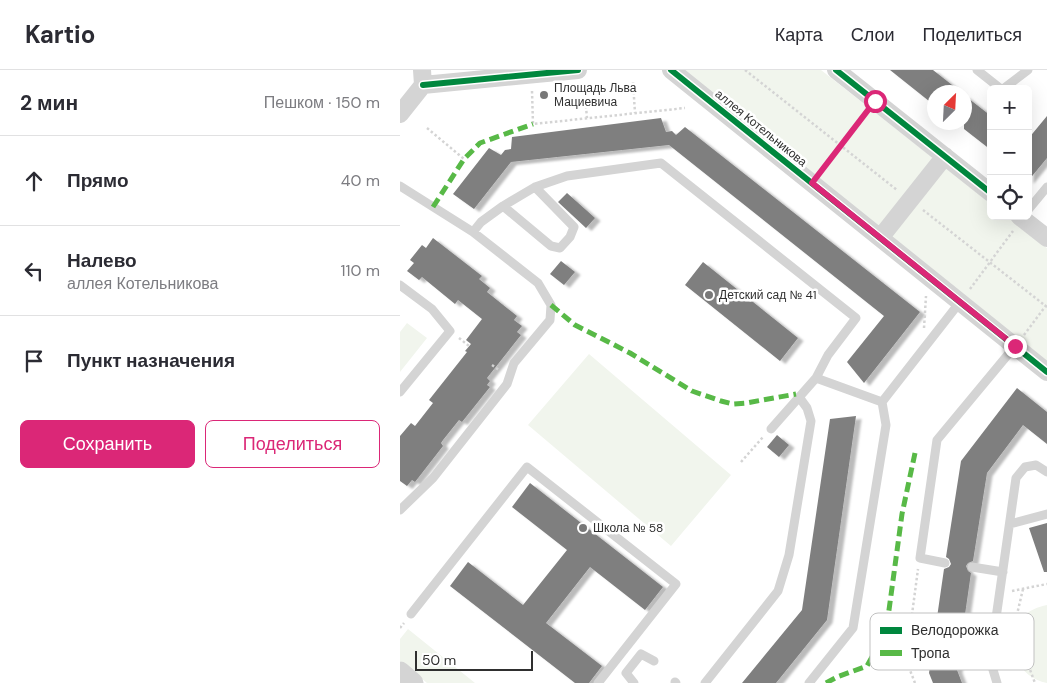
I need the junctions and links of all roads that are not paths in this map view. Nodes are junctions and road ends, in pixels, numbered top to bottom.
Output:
1 (671, 70) edge
2 (836, 70) edge
3 (978, 70) edge
4 (1028, 70) edge
5 (422, 77) edge
6 (581, 78) edge
7 (997, 85) edge
8 (1007, 85) edge
9 (400, 114) edge
10 (945, 156) junction
11 (535, 187) junction
12 (1047, 187) edge
13 (401, 188) edge
14 (987, 190) edge
15 (1032, 204) edge
16 (503, 206) junction
17 (1028, 220) edge
18 (473, 232) junction
19 (880, 238) junction
20 (1047, 238) edge
21 (400, 285) edge
22 (960, 302) junction
23 (1015, 346) junction
24 (1047, 372) edge
25 (816, 378) junction
26 (400, 392) edge
27 (799, 397) junction
28 (882, 402) junction
29 (771, 429) road end
30 (1047, 472) edge
31 (400, 510) edge
32 (1047, 514) edge
33 (1010, 524) junction
34 (946, 563) dead end
35 (972, 567) dead end
36 (1003, 572) junction
37 (997, 613) edge
38 (411, 614) dead end
39 (654, 661) dead end
40 (993, 670) edge
41 (400, 672) edge
42 (413, 683) edge
43 (598, 683) edge
44 (634, 683) edge
45 (705, 683) edge
46 (809, 683) edge
47 (997, 683) edge

1 - 19 street, аллея Котельникова
2 - 10 street
3 - 7 lane
4 - 8 lane
5 - 6 street
5 - 9 street
10 - 14 street
10 - 19 street
11 - 16 lane
11 - 16 lane
11 - 25 lane
12 - 15 lane
13 - 18 lane
16 - 18 lane
17 - 20 street
18 - 31 lane
19 - 22 street, аллея Котельникова
21 - 26 lane
22 - 23 street, аллея Котельникова
22 - 28 lane
23 - 24 street, аллея Котельникова
23 - 34 lane
25 - 27 lane
25 - 28 lane
27 - 29 lane
27 - 45 lane
28 - 46 lane
30 - 33 lane
32 - 33 lane
33 - 36 lane
35 - 36 lane
36 - 37 lane
38 - 43 lane
39 - 44 lane
40 - 47 lane
41 - 42 street

